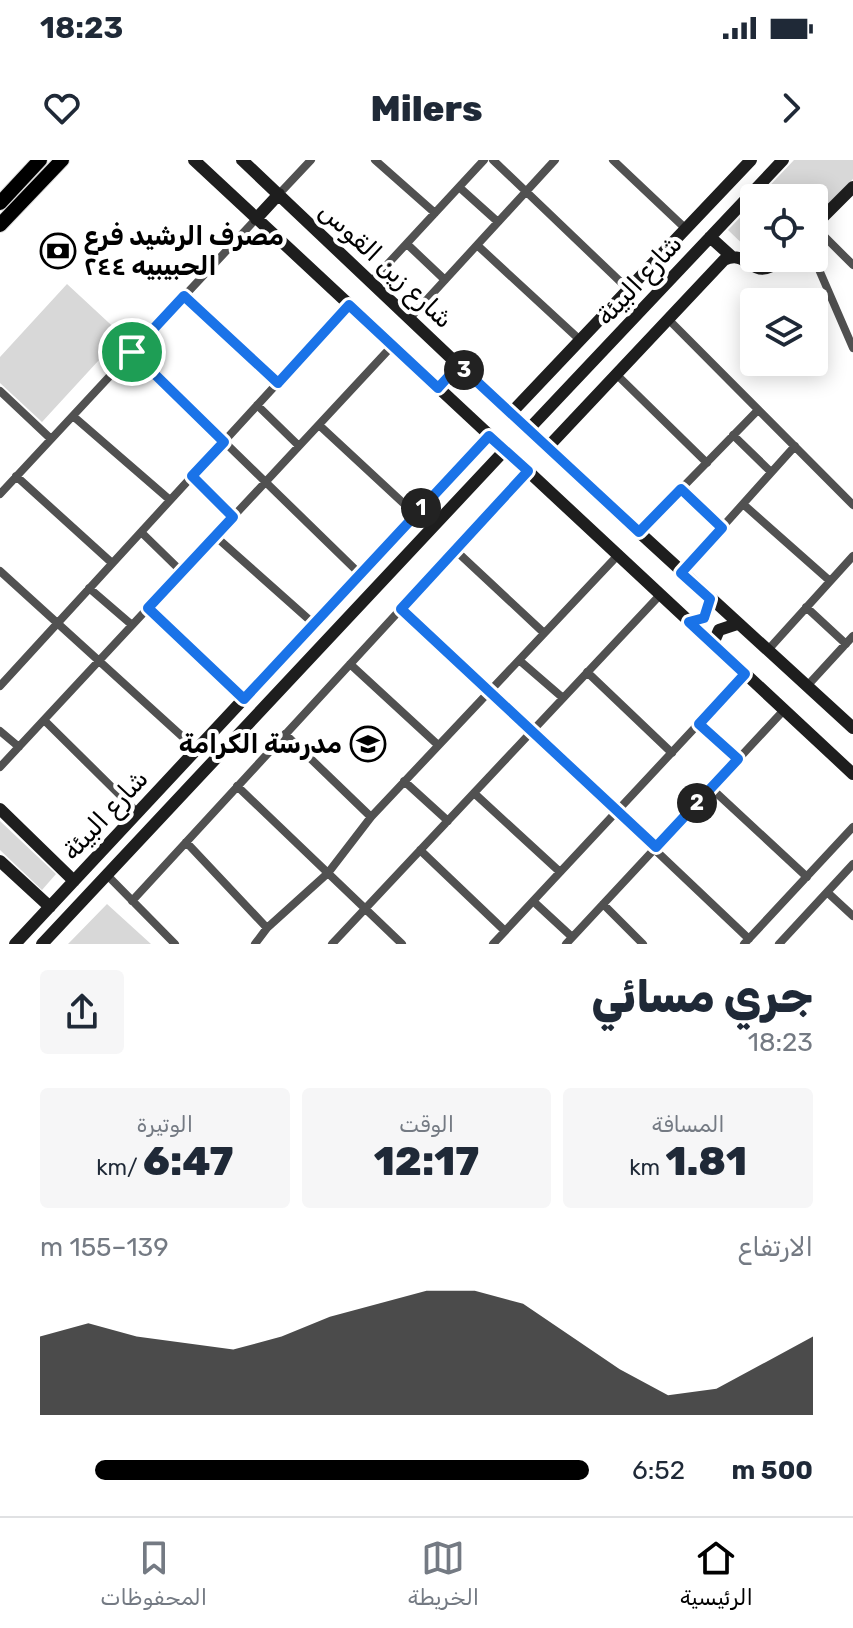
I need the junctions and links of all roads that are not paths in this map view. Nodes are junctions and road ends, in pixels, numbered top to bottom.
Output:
1 (40, 160) edge
2 (62, 160) edge
3 (194, 160) edge
4 (242, 160) edge
5 (311, 160) edge
6 (375, 160) edge
7 (484, 160) edge
8 (493, 160) edge
9 (555, 160) edge
10 (613, 160) edge
11 (783, 160) edge
12 (748, 161) edge
13 (459, 187) junction
14 (853, 187) edge
15 (526, 191) junction
16 (3, 193) edge
17 (279, 194) junction
18 (828, 212) edge
19 (435, 213) junction
20 (256, 219) junction
21 (498, 222) junction
22 (0, 225) edge
23 (686, 229) junction
24 (710, 237) junction
25 (828, 240) edge
26 (407, 244) junction
27 (477, 245) junction
28 (731, 256) junction
29 (740, 260) edge
30 (853, 265) edge
31 (820, 272) edge
32 (445, 280) junction
33 (371, 282) junction
34 (628, 289) junction
35 (184, 296) junction
36 (349, 305) junction
37 (410, 318) junction
38 (668, 319) junction
39 (580, 340) junction
40 (393, 345) junction
41 (853, 348) edge
42 (132, 352) junction
43 (459, 365) junction
44 (616, 374) junction
45 (278, 383) junction
46 (438, 388) junction
47 (0, 391) edge
48 (257, 405) junction
49 (758, 410) junction
50 (510, 414) junction
51 (73, 416) junction
52 (319, 425) junction
53 (528, 430) junction
54 (733, 435) junction
55 (489, 436) junction
56 (51, 439) junction
57 (224, 442) junction
58 (299, 446) junction
59 (795, 446) junction
60 (547, 448) junction
61 (505, 450) junction
62 (707, 463) junction
63 (528, 471) junction
64 (771, 472) junction
65 (16, 476) junction
66 (192, 476) junction
67 (265, 482) junction
68 (681, 489) junction
69 (0, 494) edge
70 (170, 500) junction
71 (743, 504) junction
72 (853, 505) edge
73 (415, 514) junction
74 (233, 517) junction
75 (722, 528) junction
76 (141, 532) junction
77 (639, 532) junction
78 (215, 536) junction
79 (454, 549) junction
80 (619, 554) junction
81 (853, 556) edge
82 (112, 563) junction
83 (0, 571) edge
84 (182, 572) junction
85 (681, 573) junction
86 (360, 574) junction
87 (830, 581) junction
88 (89, 588) junction
89 (660, 595) junction
90 (710, 599) junction
91 (806, 607) junction
92 (148, 608) junction
93 (401, 609) junction
94 (689, 622) junction
95 (57, 623) junction
96 (314, 624) junction
97 (737, 624) junction
98 (132, 625) junction
99 (544, 633) junction
100 (853, 636) edge
101 (713, 644) junction
102 (846, 644) junction
103 (767, 651) junction
104 (100, 660) junction
105 (519, 660) junction
106 (350, 664) junction
107 (587, 672) junction
108 (745, 674) junction
109 (1, 684) edge
110 (808, 685) junction
111 (489, 692) junction
112 (563, 698) junction
113 (244, 699) junction
114 (784, 710) junction
115 (44, 720) junction
116 (699, 724) junction
117 (853, 728) edge
118 (0, 731) edge
119 (531, 731) junction
120 (285, 734) junction
121 (438, 745) junction
122 (19, 747) junction
123 (196, 749) junction
124 (672, 753) junction
125 (738, 759) junction
126 (0, 767) edge
127 (853, 774) edge
128 (171, 777) junction
129 (404, 781) junction
130 (237, 786) junction
131 (711, 788) junction
132 (186, 791) junction
133 (474, 793) junction
134 (0, 809) edge
135 (616, 812) junction
136 (138, 813) junction
137 (371, 817) junction
138 (448, 821) junction
139 (853, 827) edge
140 (186, 842) junction
141 (656, 847) junction
142 (420, 850) junction
143 (0, 861) edge
144 (853, 864) edge
145 (560, 872) junction
146 (328, 873) junction
147 (107, 875) junction
148 (807, 877) junction
149 (74, 881) junction
150 (827, 892) junction
151 (132, 901) junction
152 (533, 901) junction
153 (603, 904) junction
154 (50, 907) junction
155 (365, 909) junction
156 (853, 916) edge
157 (267, 928) junction
158 (505, 931) junction
159 (569, 941) edge
160 (747, 941) edge
161 (49, 942) edge
162 (15, 944) edge
163 (175, 944) edge
164 (255, 944) edge
165 (332, 944) edge
166 (402, 944) edge
167 (493, 944) edge
168 (643, 944) edge
169 (779, 944) edge

1 - 16 main road
2 - 22 main road
3 - 20 street, شارع زين القوس
4 - 17 street, شارع زين القوس
5 - 17 street
6 - 19 street
7 - 13 street
8 - 15 street
9 - 15 street
10 - 23 street
11 - 24 street, شارع البيئة
12 - 23 street, شارع البيئة
13 - 19 street
13 - 21 street
14 - 18 street
15 - 21 street
15 - 34 street
17 - 20 street
17 - 33 street, شارع زين القوس
19 - 26 street
20 - 35 street
20 - 36 street, شارع زين القوس
21 - 27 street
23 - 34 street, شارع البيئة
24 - 28 street
24 - 53 street, شارع البيئة
25 - 30 street
26 - 32 street
26 - 33 street
27 - 32 street
27 - 39 street
28 - 29 street
28 - 38 street
31 - 41 street
32 - 37 street
33 - 37 street, شارع زين القوس
34 - 39 street, شارع البيئة
35 - 42 street
35 - 45 street
36 - 40 street, شارع زين القوس
36 - 45 street
37 - 43 street, شارع زين القوس
38 - 44 street
38 - 49 street
39 - 50 street, شارع البيئة
40 - 46 street, شارع زين القوس
40 - 52 street
42 - 51 street
42 - 57 street
43 - 46 street
43 - 50 street, شارع زين القوس
44 - 60 street
44 - 62 street
45 - 48 street
46 - 55 street, شارع زين القوس
47 - 56 street
48 - 57 street
48 - 58 street
49 - 54 street
49 - 59 street
50 - 53 street, شارع زين القوس
51 - 56 street
51 - 70 street
52 - 58 street
52 - 73 street
53 - 60 street, شارع زين القوس
54 - 62 street
54 - 64 street
55 - 61 street, شارع زين القوس
55 - 73 street, شارع البيئة
56 - 65 street
57 - 66 street
57 - 67 street
58 - 67 street
59 - 64 street
59 - 72 street
60 - 77 street, شارع زين القوس
61 - 63 street, شارع زين القوس
61 - 132 street, شارع البيئة
62 - 68 street
63 - 79 street
63 - 80 street, شارع زين القوس
64 - 71 street
65 - 69 street
65 - 82 street
66 - 70 street
66 - 74 street
67 - 74 street
67 - 86 street
68 - 75 street
68 - 77 street
70 - 76 street
71 - 75 street
71 - 87 street
73 - 86 street, شارع البيئة
74 - 78 street
75 - 85 street
76 - 82 street
76 - 84 street
77 - 85 street, شارع زين القوس
78 - 84 street
78 - 96 street
79 - 93 street
79 - 99 street
80 - 89 street, شارع زين القوس
80 - 99 street
81 - 87 street
82 - 88 street
83 - 95 street
84 - 92 street
85 - 90 street, شارع زين القوس
86 - 96 street, شارع البيئة
87 - 91 street
88 - 95 street
88 - 98 street
89 - 94 street, شارع زين القوس
89 - 107 street
90 - 94 street
90 - 97 street, شارع زين القوس
91 - 102 street
91 - 103 street
92 - 98 street
92 - 113 street
93 - 106 street
93 - 111 street
94 - 101 street, شارع زين القوس
95 - 104 street
95 - 109 street
96 - 113 street, شارع البيئة
97 - 101 street
97 - 103 street, شارع زين القوس
98 - 104 street
99 - 105 street
100 - 102 street
101 - 108 street, شارع زين القوس
102 - 110 street
103 - 110 street, شارع زين القوس
104 - 115 street
104 - 123 street
105 - 111 street
105 - 112 street
106 - 120 street
106 - 121 street
107 - 112 street
107 - 124 street
108 - 114 street, شارع زين القوس
108 - 116 street
110 - 117 street, شارع زين القوس
111 - 119 street
111 - 121 street
112 - 119 street
113 - 123 street, شارع البيئة
114 - 125 street
114 - 127 street, شارع زين القوس
115 - 122 street
115 - 136 street
116 - 124 street
116 - 125 street
118 - 122 street
119 - 133 street
119 - 135 street
120 - 130 street
120 - 137 street
121 - 129 street
122 - 126 street
123 - 128 street, شارع البيئة
124 - 135 street
125 - 131 street
128 - 132 street
128 - 136 street, شارع البيئة
129 - 137 street
129 - 138 street
130 - 140 street
130 - 146 street
131 - 141 street
131 - 148 street
132 - 147 street, شارع البيئة
133 - 138 street
133 - 145 street
134 - 149 street
135 - 141 street
135 - 145 street
136 - 149 street, شارع البيئة
137 - 146 street
138 - 142 street
139 - 148 street
140 - 151 street
140 - 157 street
141 - 153 street
141 - 160 street
142 - 155 street
142 - 158 street
143 - 154 street
144 - 150 street
145 - 152 street
146 - 155 street
146 - 157 street
147 - 151 street
147 - 161 street, شارع البيئة
148 - 160 street
149 - 154 street, شارع البيئة
150 - 156 street
150 - 169 street
151 - 163 street
152 - 158 street
152 - 159 street
153 - 159 street
153 - 168 street
154 - 162 street, شارع البيئة
155 - 165 street
155 - 166 street
157 - 164 street
158 - 167 street

